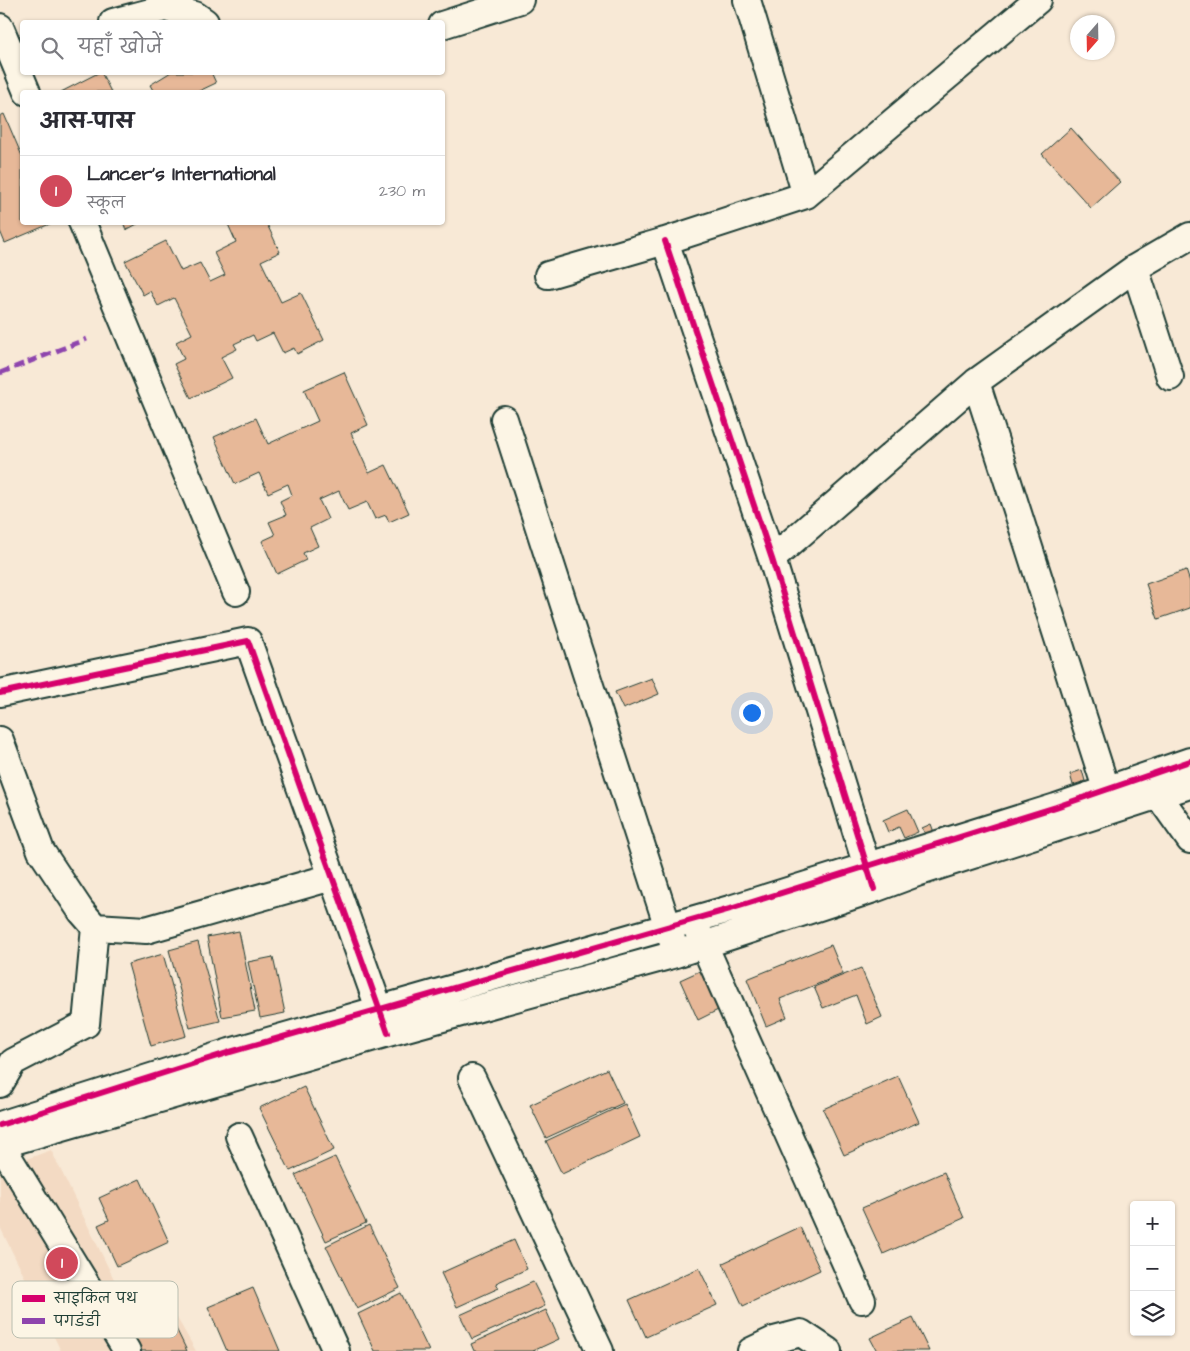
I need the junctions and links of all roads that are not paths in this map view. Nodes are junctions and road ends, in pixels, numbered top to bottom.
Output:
1 (520, 0) edge
2 (747, 0) edge
3 (1038, 0) edge
4 (120, 20) edge
5 (202, 20) edge
6 (445, 24) edge
7 (0, 27) edge
8 (18, 59) edge
9 (22, 75) edge
10 (26, 90) edge
11 (806, 195) junction
12 (83, 225) edge
13 (1190, 236) edge
14 (666, 241) junction
15 (1135, 268) junction
16 (548, 274) dead end
17 (1170, 377) dead end
18 (976, 382) junction
19 (504, 419) dead end
20 (772, 559) junction
21 (236, 592) dead end
22 (0, 693) edge
23 (0, 740) edge
24 (1190, 761) edge
25 (1190, 785) edge
26 (1158, 796) junction
27 (1110, 800) junction
28 (1190, 840) edge
29 (332, 877) junction
30 (870, 878) junction
31 (693, 920) junction
32 (96, 927) junction
33 (668, 927) junction
34 (704, 945) junction
35 (676, 954) junction
36 (384, 1021) junction
37 (472, 1078) dead end
38 (0, 1084) edge
39 (0, 1125) edge
40 (239, 1136) dead end
41 (0, 1145) edge
42 (84, 1281) edge
43 (862, 1300) dead end
44 (119, 1338) edge
45 (127, 1351) edge
46 (336, 1351) edge
47 (600, 1351) edge
48 (751, 1351) edge
49 (828, 1351) edge

1 - 6 street
2 - 11 street
3 - 11 street
4 - 5 street
7 - 8 street
9 - 10 street
11 - 14 street
12 - 21 street
13 - 15 street
14 - 16 street
14 - 20 street
15 - 17 street
15 - 18 street
18 - 20 street
18 - 27 street
19 - 33 street
20 - 30 street
22 - 29 street
23 - 32 street
24 - 27 street
25 - 26 street
26 - 27 street
26 - 28 street
27 - 30 street
29 - 32 street
29 - 36 street
30 - 31 street
30 - 34 street
31 - 33 street
31 - 34 street
32 - 38 street
33 - 35 street
33 - 36 street
34 - 35 street
34 - 43 street
35 - 36 street
36 - 39 street
36 - 41 street
37 - 47 street
40 - 46 street
41 - 42 street
44 - 45 street
48 - 49 street

